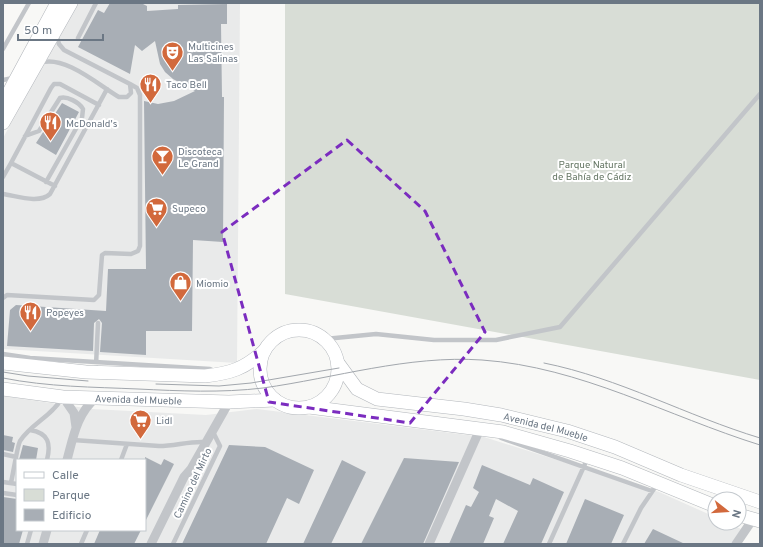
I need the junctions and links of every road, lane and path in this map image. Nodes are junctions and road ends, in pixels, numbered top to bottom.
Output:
1 (29, 3) edge
2 (57, 3) edge
3 (71, 3) edge
4 (96, 3) edge
5 (55, 29) junction
6 (78, 38) dead end
7 (3, 49) edge
8 (35, 65) junction
9 (17, 77) junction
10 (3, 80) edge
11 (130, 84) junction
12 (107, 90) junction
13 (760, 94) edge
14 (3, 103) edge
15 (99, 105) junction
16 (3, 123) edge
17 (25, 136) junction
18 (11, 163) junction
19 (3, 177) edge
20 (46, 182) junction
21 (55, 186) junction
22 (3, 194) edge
23 (3, 298) edge
24 (98, 323) dead end
25 (325, 339) junction
26 (264, 352) junction
27 (3, 354) edge
28 (3, 363) edge
29 (338, 363) junction
30 (96, 367) junction
31 (3, 389) edge
32 (63, 397) junction
33 (96, 398) junction
34 (275, 400) junction
35 (228, 402) junction
36 (309, 407) junction
37 (76, 427) junction
38 (480, 429) junction
39 (30, 430) junction
40 (212, 430) junction
41 (73, 440) junction
42 (205, 442) junction
43 (127, 444) junction
44 (3, 454) edge
45 (16, 457) junction
46 (47, 459) edge
47 (67, 459) edge
48 (122, 459) edge
49 (586, 462) junction
50 (3, 482) edge
51 (11, 483) junction
52 (16, 484) edge
53 (655, 487) junction
54 (3, 492) edge
55 (16, 495) edge
56 (760, 502) edge
57 (707, 503) edge
58 (756, 520) edge
59 (31, 531) edge
60 (47, 531) edge
61 (86, 531) edge
62 (27, 544) edge
63 (43, 544) edge
64 (80, 544) edge
65 (151, 544) edge
66 (173, 544) edge
67 (429, 544) edge
68 (550, 544) edge
69 (623, 544) edge
70 (736, 544) edge

1 - 7 lane
2 - 9 main road
3 - 5 main road
4 - 6 lane
5 - 8 main road
5 - 11 lane
8 - 12 lane
8 - 16 main road
9 - 10 lane
9 - 14 main road
11 - 12 lane
11 - 23 lane
12 - 15 lane
13 - 25 lane
15 - 17 lane
15 - 21 lane
17 - 18 lane
17 - 20 lane
18 - 19 lane
18 - 20 lane
20 - 21 lane
21 - 22 lane
24 - 30 lane
25 - 26 main road
25 - 29 main road
26 - 30 main road
26 - 34 main road
27 - 30 lane
28 - 30 main road
29 - 36 main road
29 - 56 main road, Avenida del Mueble
31 - 32 main road, Avenida del Mueble
32 - 33 main road, Avenida del Mueble
32 - 37 street
32 - 39 lane
33 - 35 main road, Avenida del Mueble
33 - 37 street
34 - 35 main road, Avenida del Mueble
34 - 36 main road
35 - 40 street
36 - 38 main road, Avenida del Mueble
37 - 41 street
38 - 49 main road, Avenida del Mueble
38 - 67 street
39 - 45 lane
39 - 46 lane
40 - 42 street
40 - 66 lane, Camino del Mirto
41 - 43 lane
41 - 47 street
42 - 43 lane
42 - 65 street
43 - 48 lane
44 - 45 lane
45 - 51 lane
49 - 53 main road, Avenida del Mueble
49 - 68 lane
50 - 51 lane
51 - 52 lane
53 - 57 main road, Avenida del Mueble
53 - 69 lane
54 - 55 lane
58 - 70 street
59 - 62 lane
60 - 63 street
61 - 64 lane

